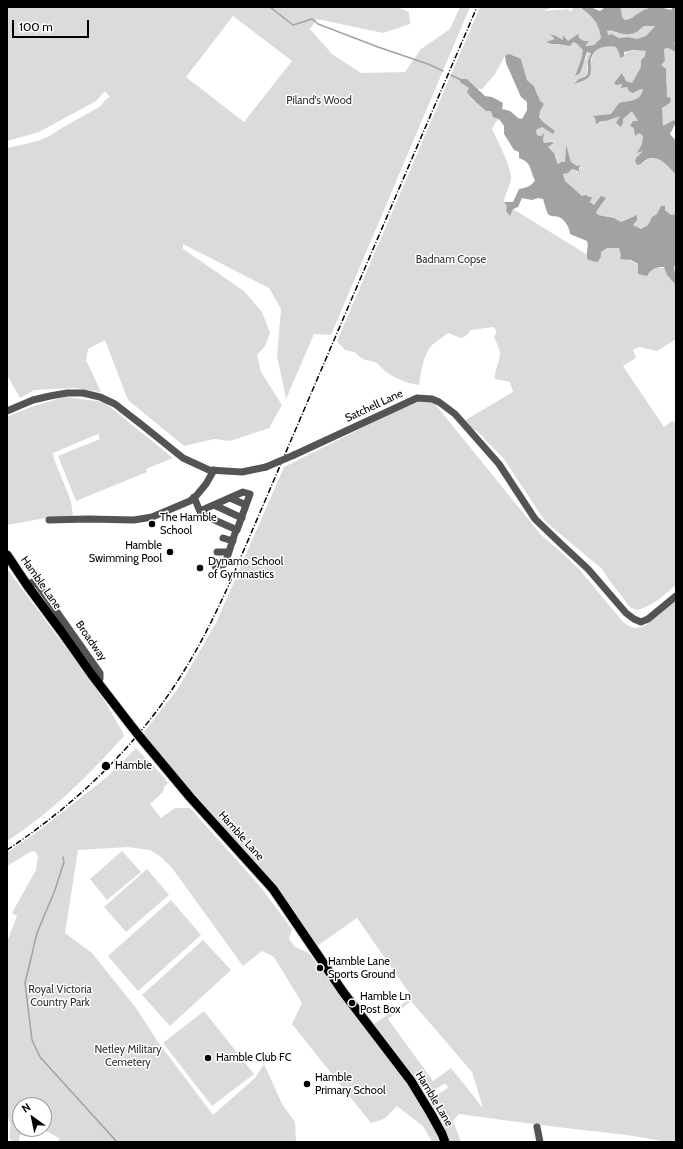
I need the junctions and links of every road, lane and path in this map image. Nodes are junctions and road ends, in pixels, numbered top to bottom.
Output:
1 (7, 411) edge
2 (214, 470) junction
3 (194, 498) junction
4 (230, 498) junction
5 (214, 505) junction
6 (246, 505) junction
7 (200, 511) junction
8 (242, 518) junction
9 (49, 520) dead end
10 (236, 530) junction
11 (224, 538) dead end
12 (233, 541) junction
13 (217, 552) dead end
14 (229, 552) junction
15 (7, 555) edge
16 (216, 566) dead end
17 (676, 596) edge
18 (537, 1127) dead end
19 (445, 1142) edge
20 (540, 1142) edge

1 - 2 street, Satchell Lane
2 - 3 street
2 - 17 street, Satchell Lane, bridge
3 - 7 street
3 - 9 street
4 - 5 street
4 - 6 street
4 - 6 street
5 - 7 street
5 - 8 street
6 - 8 street
7 - 10 street
8 - 10 street
10 - 12 street
11 - 12 street
12 - 14 street
13 - 14 street
14 - 16 street
15 - 19 main road, Hamble Lane, bridge
18 - 20 street

